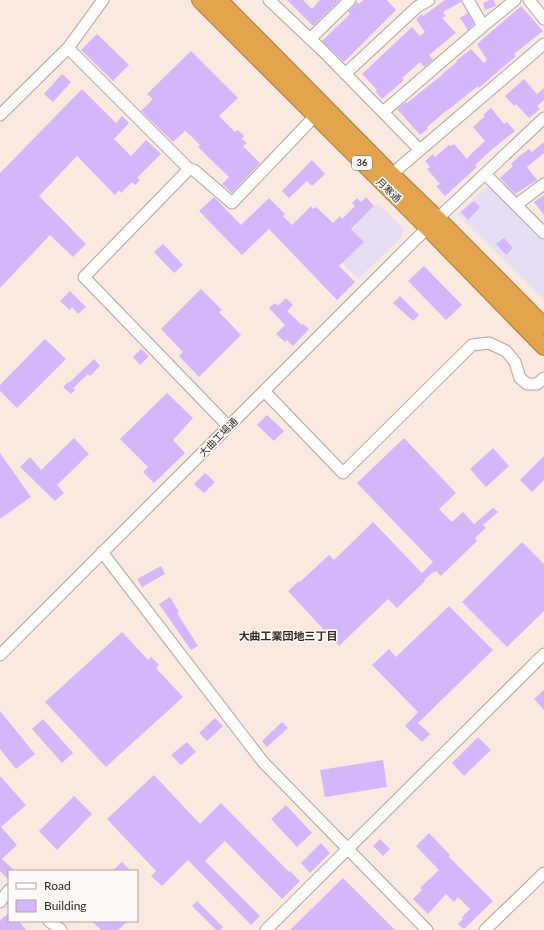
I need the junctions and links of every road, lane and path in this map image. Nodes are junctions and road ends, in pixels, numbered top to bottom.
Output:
1 (103, 0) edge
2 (200, 0) edge
3 (219, 0) edge
4 (350, 0) edge
5 (428, 0) edge
6 (468, 0) edge
7 (515, 0) edge
8 (529, 0) edge
9 (272, 1) edge
10 (544, 19) edge
11 (483, 26) junction
12 (310, 39) junction
13 (544, 44) edge
14 (68, 48) junction
15 (345, 74) junction
16 (383, 112) junction
17 (0, 115) edge
18 (315, 116) junction
19 (544, 118) edge
20 (420, 150) junction
21 (189, 169) junction
22 (485, 174) junction
23 (386, 179) junction
24 (544, 184) edge
25 (516, 205) junction
26 (433, 223) junction
27 (544, 233) edge
28 (544, 326) edge
29 (544, 347) edge
30 (544, 378) edge
31 (264, 391) junction
32 (228, 426) junction
33 (102, 552) junction
34 (544, 654) edge
35 (0, 655) edge
36 (348, 850) junction
37 (544, 873) edge
38 (8, 891) edge
39 (0, 902) edge
40 (50, 922) edge
41 (61, 930) edge
42 (266, 930) edge
43 (427, 930) edge
44 (485, 930) edge

1 - 14 street
2 - 18 highway, 月寒通 / 36
3 - 23 highway, 月寒通 / 36
4 - 12 street
5 - 15 street
6 - 11 street
7 - 11 street
8 - 10 street
9 - 12 street
11 - 16 street
12 - 15 street
13 - 20 street
14 - 17 street
14 - 21 street
15 - 16 street
16 - 20 street
18 - 21 street
18 - 23 highway, 月寒通 / 36
19 - 22 street, 大曲工場通
20 - 23 street
21 - 32 street
22 - 25 street
22 - 26 street, 大曲工場通
23 - 26 highway, 月寒通 / 36
24 - 25 street
25 - 27 street
26 - 28 highway, 月寒通 / 36
26 - 29 highway, 月寒通 / 36
26 - 31 street, 大曲工場通
30 - 31 street
31 - 32 street, 大曲工場通
32 - 33 street, 大曲工場通
33 - 35 street, 大曲工場通
33 - 36 street
34 - 36 street
36 - 42 street
36 - 43 street
37 - 44 street
38 - 39 street
40 - 41 street

